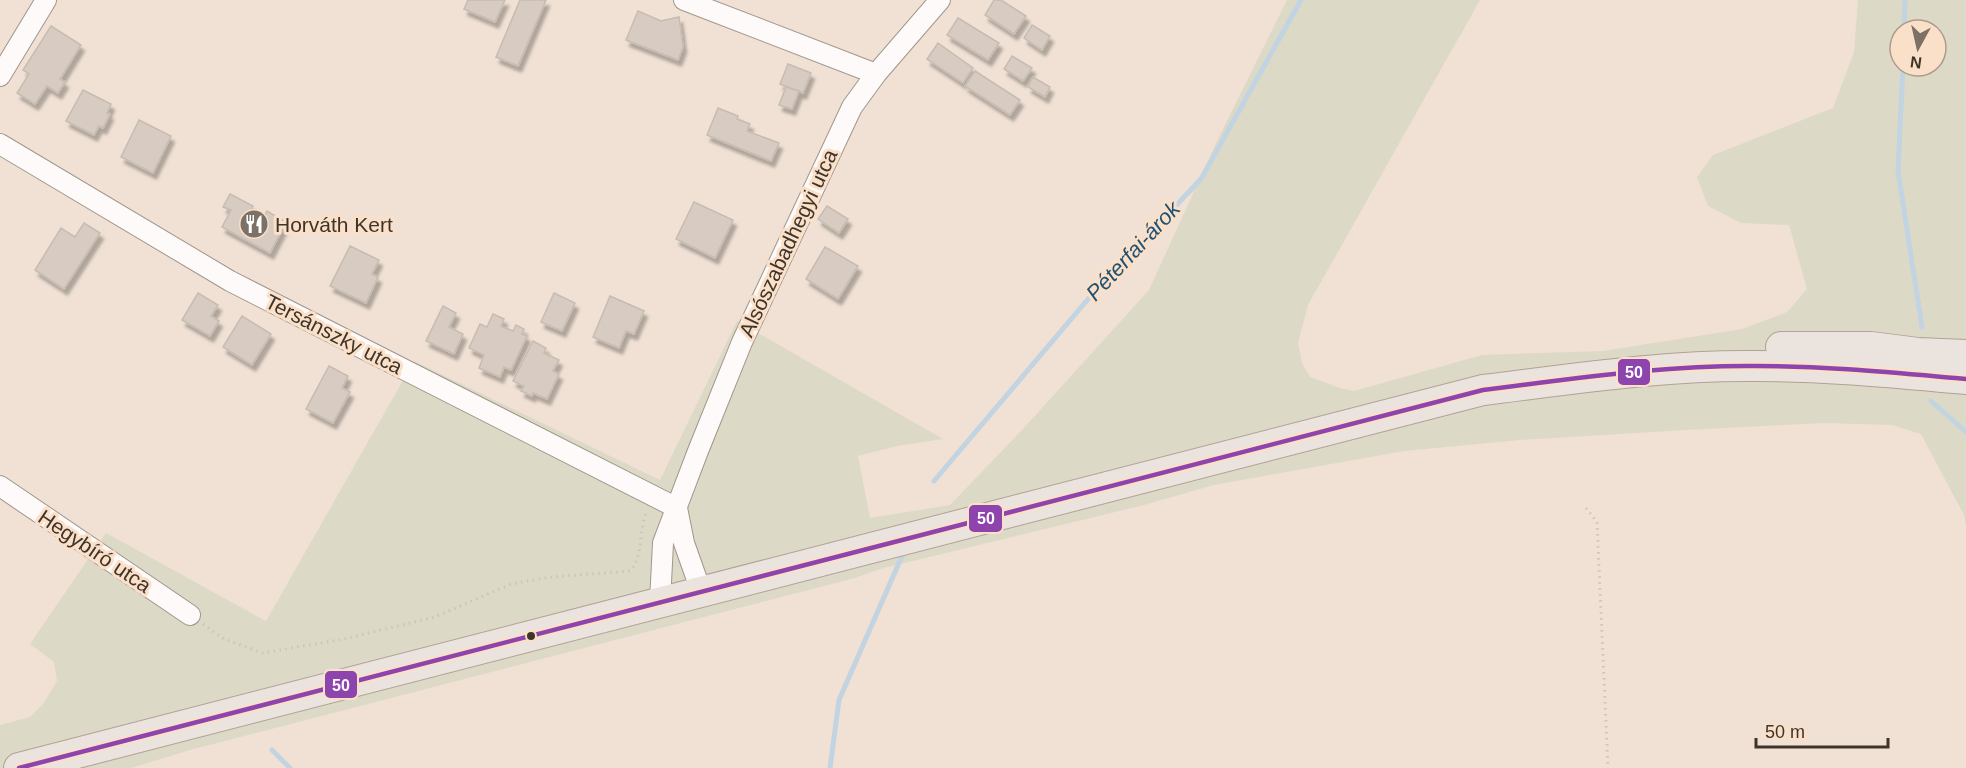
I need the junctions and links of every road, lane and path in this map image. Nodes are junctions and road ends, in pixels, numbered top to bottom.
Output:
1 (46, 0) edge
2 (684, 0) edge
3 (940, 0) edge
4 (876, 74) junction
5 (0, 76) edge
6 (0, 144) edge
7 (1966, 355) edge
8 (1666, 369) junction
9 (1966, 379) edge
10 (0, 486) edge
11 (654, 496) junction
12 (677, 508) junction
13 (1586, 508) dead end
14 (701, 591) junction
15 (660, 602) junction
16 (190, 615) joint
17 (19, 768) edge
18 (1608, 768) edge

1 - 5 street
2 - 4 street
3 - 4 street, Alsószabadhegyi utca
4 - 12 street, Alsószabadhegyi utca
6 - 11 street, Tersánszky utca
7 - 8 main road
8 - 9 main road
8 - 14 main road
10 - 16 street, Hegybíró utca
11 - 12 street, Tersánszky utca
11 - 16 path
12 - 14 street
12 - 15 street, Alsószabadhegyi utca
13 - 18 path
14 - 15 main road
15 - 17 main road

